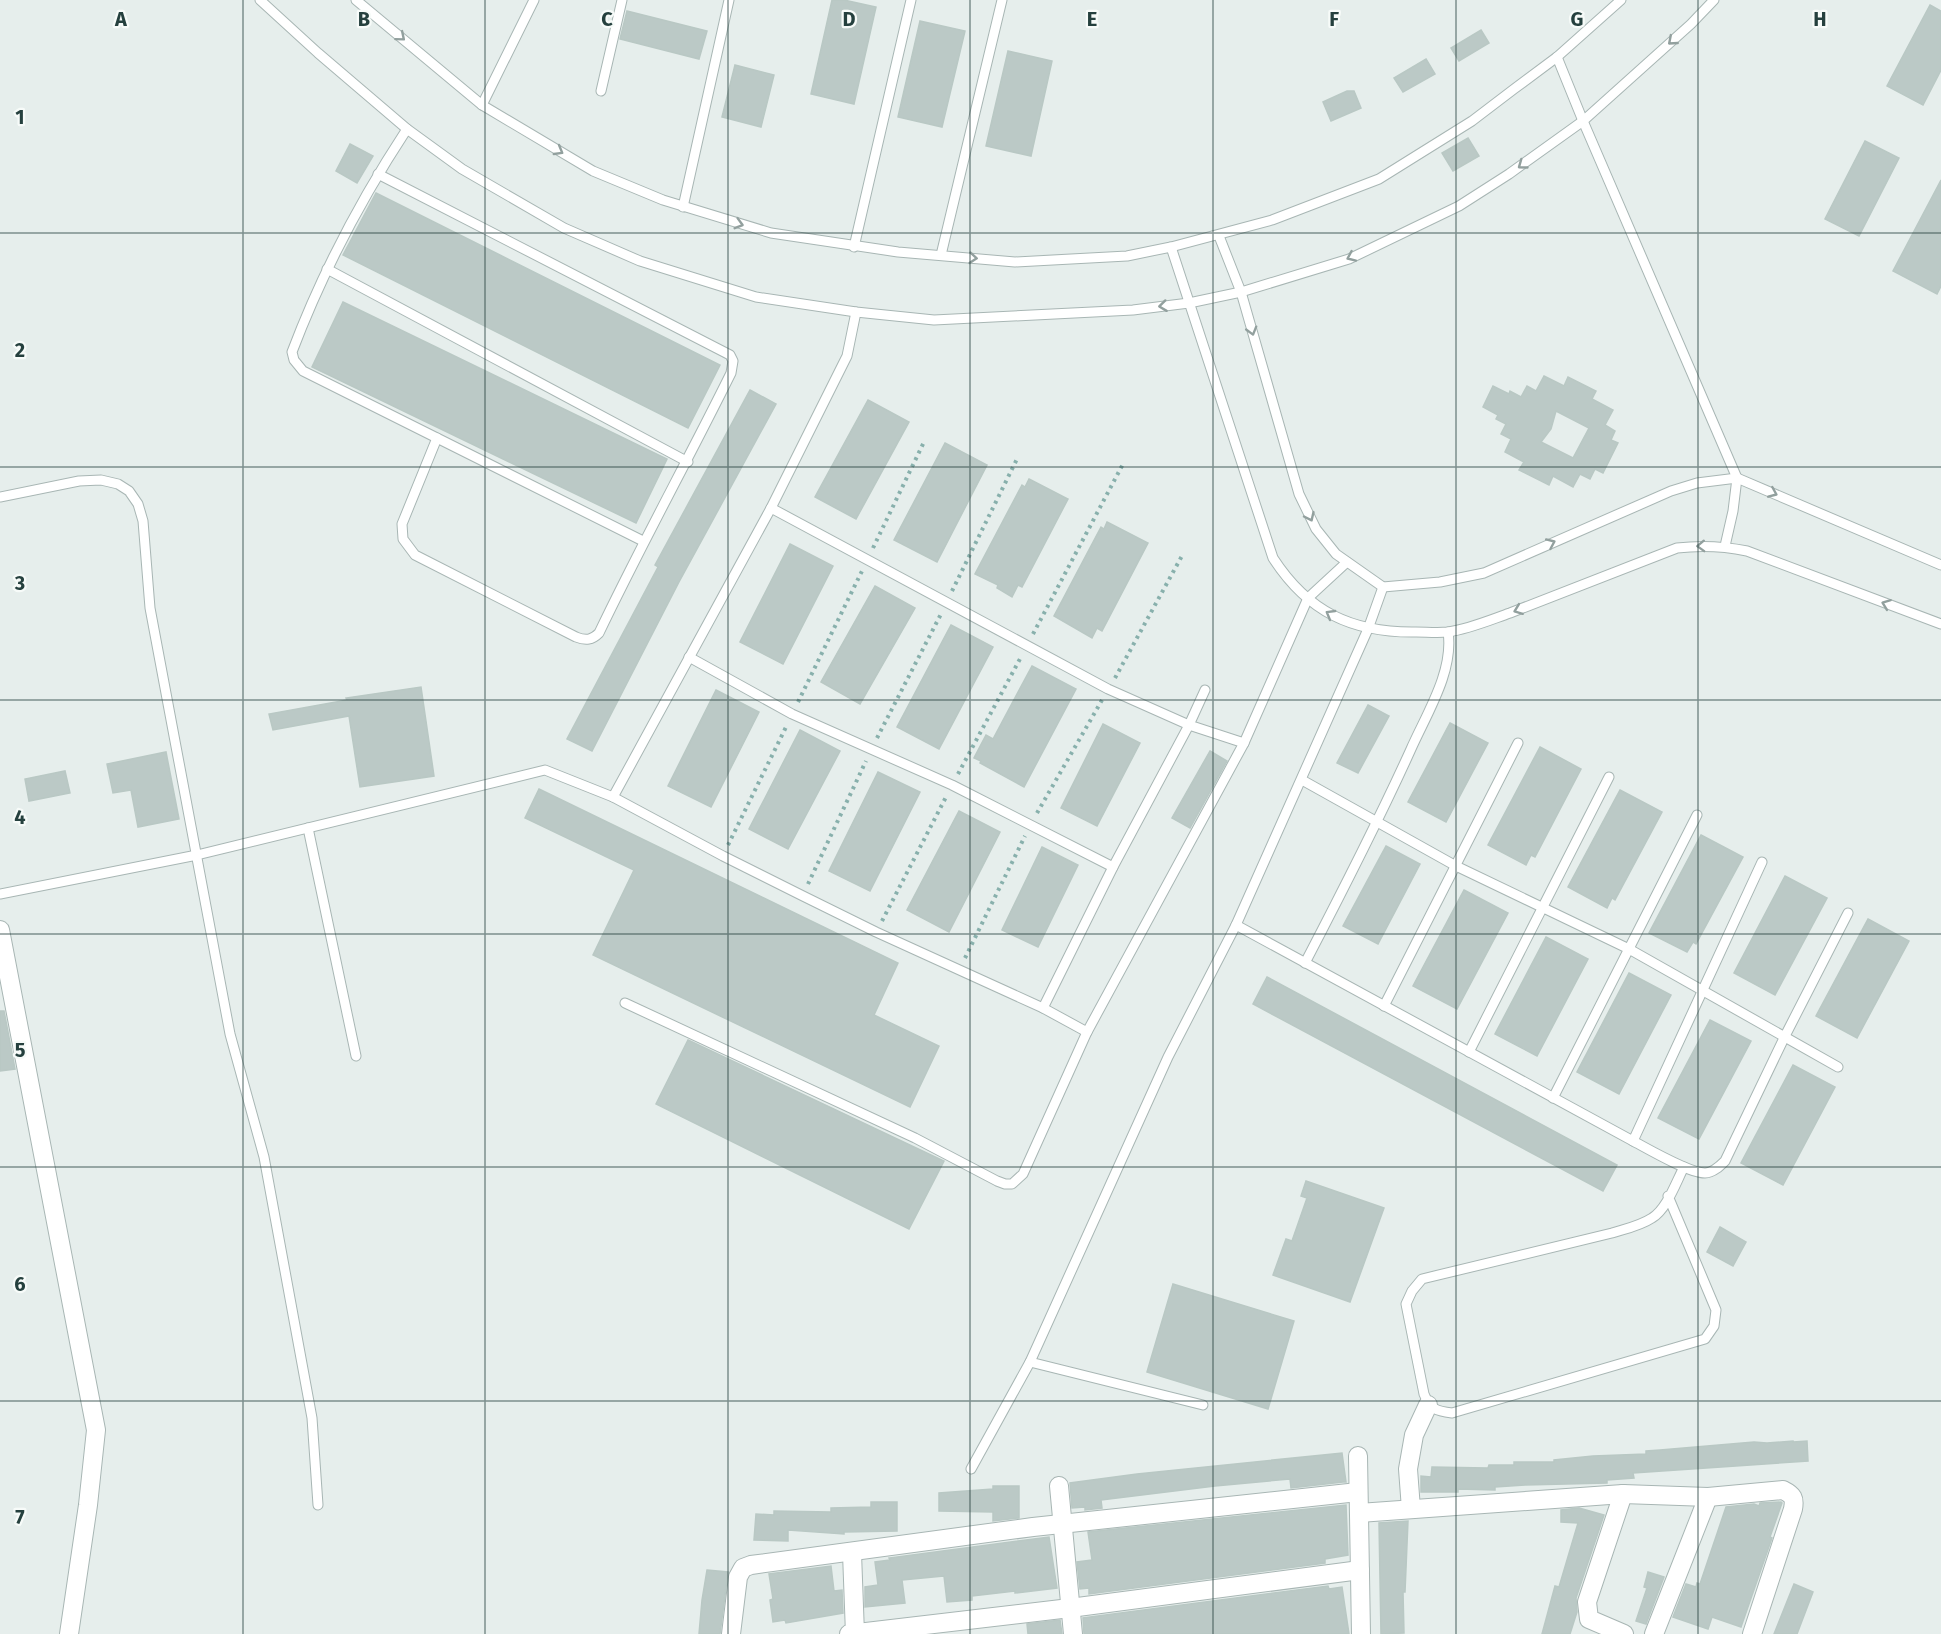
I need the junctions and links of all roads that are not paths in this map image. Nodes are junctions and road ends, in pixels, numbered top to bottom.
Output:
1 (260, 0) edge
2 (356, 0) edge
3 (534, 0) edge
4 (622, 0) edge
5 (729, 0) edge
6 (911, 0) edge
7 (1002, 0) edge
8 (1620, 0) edge
9 (1714, 0) edge
10 (1557, 57) junction
11 (601, 91) dead end
12 (482, 105) junction
13 (1582, 122) junction
14 (407, 129) junction
15 (378, 174) junction
16 (684, 207) junction
17 (1219, 236) junction
18 (854, 247) junction
19 (1171, 248) junction
20 (941, 255) junction
21 (327, 269) junction
22 (1241, 292) junction
23 (1189, 303) junction
24 (856, 312) junction
25 (437, 438) junction
26 (688, 462) junction
27 (1737, 478) junction
28 (0, 497) edge
29 (771, 508) junction
30 (643, 541) junction
31 (1725, 546) junction
32 (1347, 562) junction
33 (1941, 565) edge
34 (1383, 587) junction
35 (1308, 598) junction
36 (1941, 624) edge
37 (1368, 629) junction
38 (1448, 632) junction
39 (689, 657) junction
40 (1205, 690) dead end
41 (1189, 725) junction
42 (1244, 743) junction
43 (1518, 743) dead end
44 (1609, 777) dead end
45 (1302, 780) junction
46 (613, 797) junction
47 (1697, 815) dead end
48 (1378, 823) junction
49 (308, 828) junction
50 (197, 855) junction
51 (1762, 862) dead end
52 (1456, 866) junction
53 (1113, 867) junction
54 (0, 894) edge
55 (1541, 908) junction
56 (1848, 913) dead end
57 (1236, 925) junction
58 (0, 930) edge
59 (1629, 949) junction
60 (1305, 963) junction
61 (1703, 990) junction
62 (625, 1003) dead end
63 (1384, 1006) junction
64 (1043, 1008) junction
65 (1087, 1032) junction
66 (1785, 1036) junction
67 (1469, 1052) junction
68 (356, 1056) dead end
69 (1838, 1067) dead end
70 (1553, 1098) junction
71 (1633, 1141) junction
72 (1684, 1167) junction
73 (1668, 1196) junction
74 (1030, 1362) junction
75 (1203, 1405) dead end
76 (1428, 1405) junction
77 (1358, 1456) dead end
78 (971, 1468) dead end
79 (1059, 1486) dead end
80 (1358, 1492) junction
81 (1623, 1494) junction
82 (1708, 1497) junction
83 (318, 1506) dead end
84 (1411, 1509) junction
85 (1359, 1513) junction
86 (1063, 1525) junction
87 (852, 1553) junction
88 (1360, 1570) junction
89 (1071, 1608) junction
90 (69, 1634) edge
91 (731, 1634) edge
92 (849, 1634) edge
93 (855, 1634) edge
94 (1073, 1634) edge
95 (1361, 1634) edge
96 (1624, 1634) edge
97 (1654, 1634) edge
98 (1752, 1634) edge

1 - 14 lane
2 -> 12 lane
3 - 12 lane
4 - 11 lane
5 - 16 lane
6 - 18 lane
7 - 20 lane
8 - 10 lane
9 -> 13 lane
10 - 13 lane
10 - 17 lane
12 -> 16 lane
13 -> 22 lane
13 - 27 lane
14 - 15 lane
14 - 24 lane
15 - 21 lane
15 - 26 lane
16 -> 18 lane
17 - 19 lane
17 - 22 lane
18 - 20 lane
20 -> 19 lane
19 - 23 lane
21 - 25 lane
21 - 26 lane
22 - 23 lane
22 -> 32 lane
23 -> 24 lane
23 - 35 lane
24 - 29 lane
25 - 30 lane
25 - 30 lane
26 - 30 lane
27 - 31 lane
27 -> 33 lane
34 -> 27 lane
28 - 50 lane
29 - 39 lane
29 - 41 lane
36 -> 31 lane
31 -> 38 lane
32 - 34 lane
32 - 35 lane
34 - 37 lane
37 -> 35 lane
35 - 42 lane
37 - 38 lane
37 - 45 lane
38 - 48 lane
39 - 46 lane
39 - 53 lane
40 - 41 lane
41 - 42 lane
41 - 53 lane
42 - 65 lane
43 - 52 lane
44 - 55 lane
45 - 48 lane
45 - 57 lane
46 - 49 lane
46 - 64 lane
47 - 59 lane
48 - 52 lane
48 - 60 lane
49 - 50 lane
49 - 68 lane
50 - 54 lane
50 - 83 lane
51 - 61 lane
52 - 55 lane
52 - 63 lane
53 - 64 lane
55 - 59 lane
55 - 67 lane
56 - 66 lane
57 - 60 lane
57 - 74 lane
58 - 90 street
59 - 61 lane
59 - 70 lane
60 - 63 lane
61 - 66 lane
61 - 71 lane
62 - 65 lane
63 - 67 lane
64 - 65 lane
66 - 69 lane
66 - 72 lane
67 - 70 lane
70 - 71 lane
71 - 72 lane
72 - 73 lane
73 - 76 lane
73 - 76 lane
74 - 75 lane
74 - 78 lane
76 - 84 street
77 - 80 street
79 - 86 street
80 - 85 street
80 - 86 street
81 - 82 street
81 - 84 street
81 - 96 street
82 - 97 street
82 - 98 street
84 - 85 street
85 - 88 street
86 - 87 street
86 - 89 street
87 - 91 street
87 - 93 street
88 - 89 street
88 - 95 street
89 - 93 street
89 - 94 street
92 - 93 street

